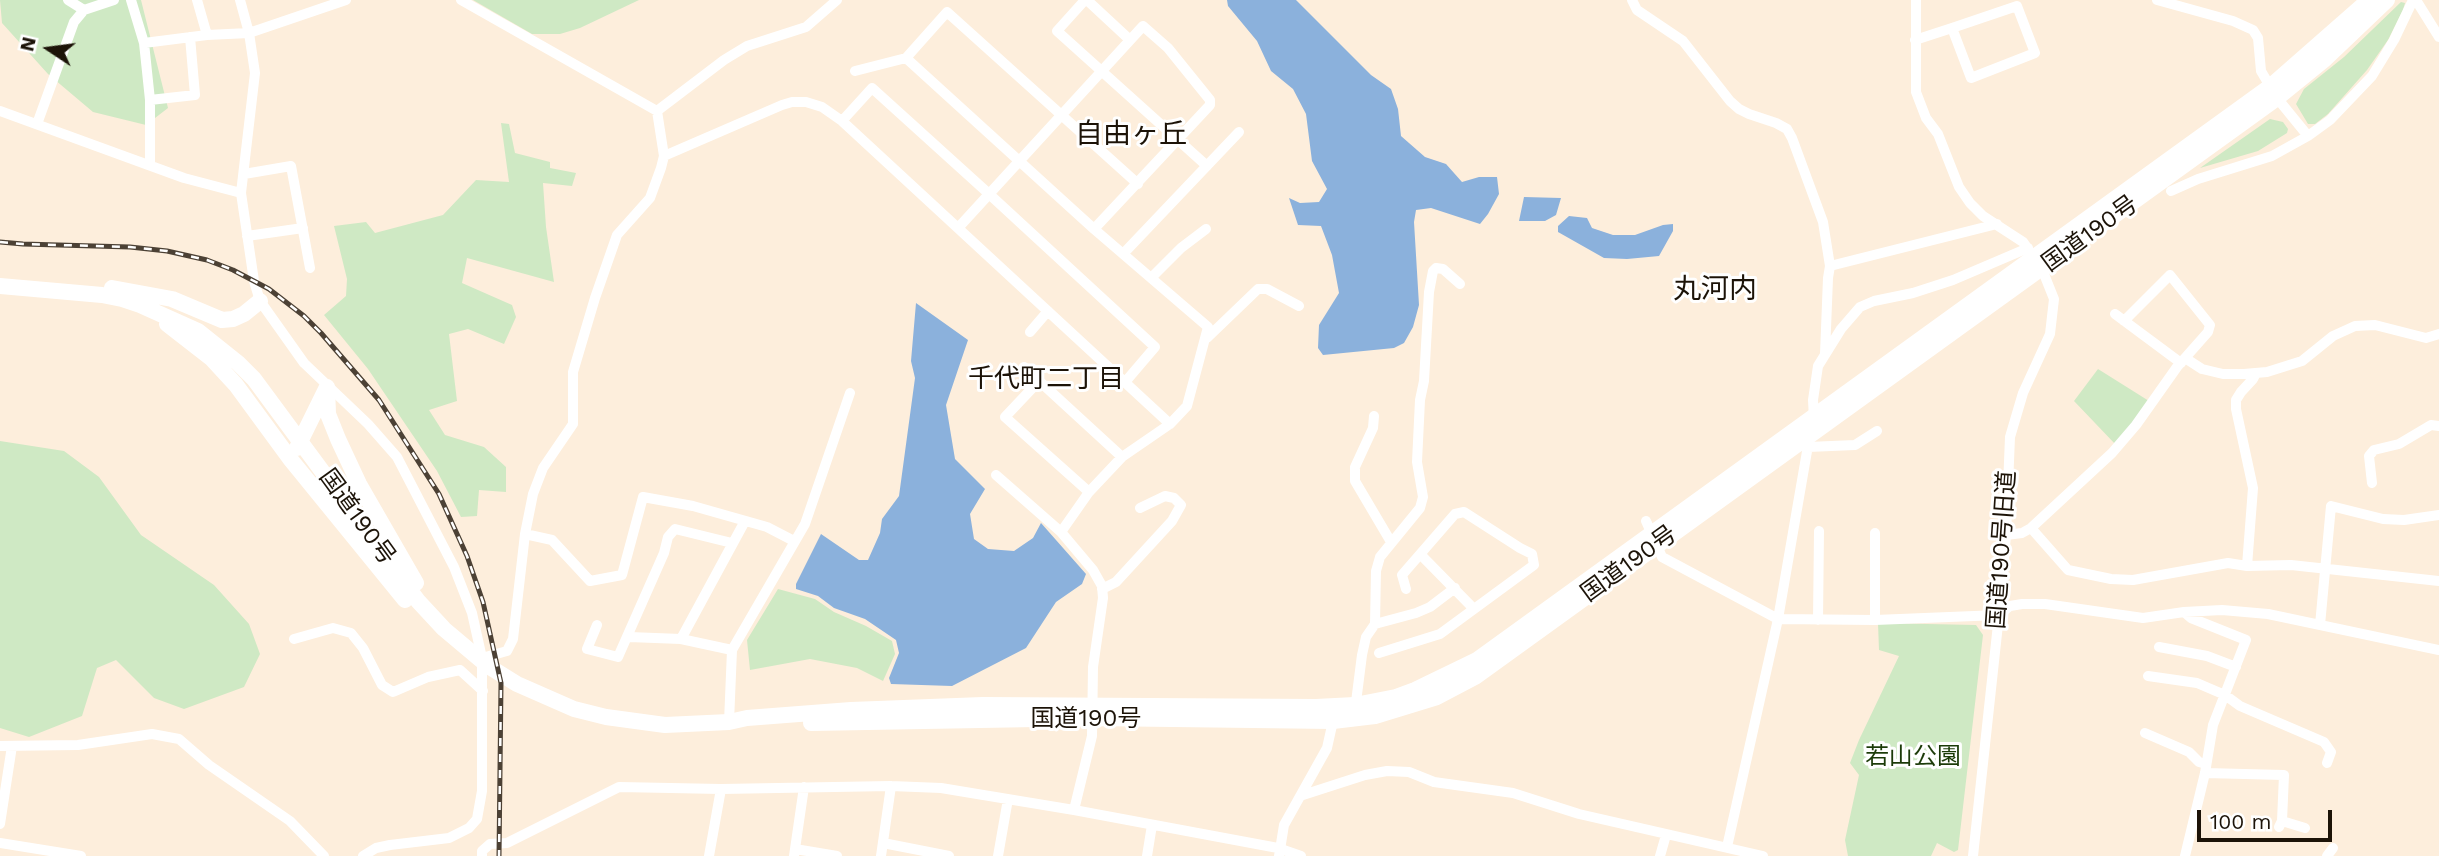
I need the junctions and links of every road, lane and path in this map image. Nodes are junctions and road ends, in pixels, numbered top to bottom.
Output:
1 (68, 0) edge
2 (114, 0) edge
3 (131, 0) edge
4 (197, 0) edge
5 (240, 0) edge
6 (346, 0) edge
7 (461, 0) edge
8 (837, 0) edge
9 (1086, 0) edge
10 (1632, 0) edge
11 (1916, 0) edge
12 (2157, 0) edge
13 (2369, 0) edge
14 (2388, 0) edge
15 (2415, 0) edge
16 (84, 10) junction
17 (1952, 28) junction
18 (249, 33) junction
19 (207, 34) junction
20 (190, 37) junction
21 (2439, 37) edge
22 (1130, 40) junction
23 (1915, 40) junction
24 (144, 43) junction
25 (906, 58) junction
26 (855, 71) dead end
27 (1100, 71) junction
28 (2274, 92) junction
29 (150, 100) junction
30 (0, 111) edge
31 (657, 111) junction
32 (1060, 115) junction
33 (842, 121) junction
34 (37, 124) junction
35 (1239, 132) dead end
36 (2308, 136) junction
37 (1178, 140) junction
38 (664, 156) junction
39 (1019, 160) junction
40 (149, 165) junction
41 (1207, 166) junction
42 (244, 174) junction
43 (1138, 184) junction
44 (2171, 191) dead end
45 (241, 193) junction
46 (988, 194) junction
47 (1997, 224) junction
48 (303, 228) junction
49 (958, 228) junction
50 (1094, 229) junction
51 (1206, 229) dead end
52 (247, 236) junction
53 (1123, 254) junction
54 (2035, 257) junction
55 (1830, 266) junction
56 (310, 268) dead end
57 (1151, 278) junction
58 (1460, 284) dead end
59 (0, 285) edge
60 (23, 287) junction
61 (62, 291) junction
62 (260, 301) junction
63 (1299, 306) dead end
64 (1048, 311) junction
65 (1030, 332) dead end
66 (2439, 334) edge
67 (1207, 338) junction
68 (1825, 354) junction
69 (2183, 360) junction
70 (1024, 367) dead end
71 (2256, 373) junction
72 (1039, 381) junction
73 (1126, 381) junction
74 (327, 387) junction
75 (850, 394) dead end
76 (1374, 416) dead end
77 (1815, 416) junction
78 (1170, 424) junction
79 (2439, 426) edge
80 (1877, 431) dead end
81 (1809, 441) junction
82 (1122, 457) junction
83 (291, 460) junction
84 (996, 475) dead end
85 (2372, 483) dead end
86 (1089, 492) junction
87 (1140, 508) dead end
88 (2439, 515) edge
89 (744, 521) junction
90 (1646, 521) dead end
91 (2031, 528) junction
92 (1819, 531) dead end
93 (1061, 532) junction
94 (1875, 533) dead end
95 (525, 534) junction
96 (2006, 535) junction
97 (794, 541) junction
98 (1391, 542) junction
99 (732, 543) junction
100 (1421, 555) junction
101 (2247, 566) junction
102 (2325, 570) junction
103 (2439, 581) edge
104 (1455, 588) junction
105 (1102, 589) junction
106 (1406, 589) dead end
107 (1474, 609) junction
108 (2184, 612) junction
109 (1999, 615) junction
110 (1778, 619) junction
111 (1818, 620) junction
112 (1875, 620) junction
113 (1375, 624) junction
114 (597, 625) dead end
115 (2320, 625) junction
116 (444, 629) junction
117 (629, 637) junction
118 (294, 639) dead end
119 (681, 639) junction
120 (2159, 647) dead end
121 (732, 650) junction
122 (2439, 650) edge
123 (464, 653) junction
124 (1379, 653) dead end
125 (482, 657) junction
126 (2236, 667) junction
127 (2148, 676) dead end
128 (483, 691) junction
129 (2225, 695) junction
130 (1093, 711) junction
131 (1356, 712) junction
132 (1333, 721) junction
133 (729, 722) junction
134 (2145, 733) dead end
135 (0, 746) edge
136 (12, 746) junction
137 (2327, 763) dead end
138 (2206, 769) junction
139 (891, 786) junction
140 (804, 787) junction
141 (721, 789) junction
142 (1303, 794) junction
143 (1008, 799) junction
144 (1074, 810) junction
145 (0, 824) edge
146 (1152, 825) junction
147 (2305, 828) dead end
148 (1666, 835) junction
149 (0, 843) edge
150 (883, 843) junction
151 (1727, 847) junction
152 (1279, 852) edge
153 (795, 853) edge
154 (81, 856) edge
155 (324, 856) edge
156 (363, 856) edge
157 (482, 856) edge
158 (709, 856) edge
159 (837, 856) edge
160 (881, 856) edge
161 (949, 856) edge
162 (998, 856) edge
163 (1147, 856) edge
164 (1301, 856) edge
165 (1660, 856) edge
166 (1763, 856) edge
167 (1973, 856) edge
168 (2185, 856) edge

1 - 16 street
2 - 16 street
3 - 24 street
4 - 19 street
5 - 18 street
6 - 18 street
7 - 31 street
8 - 31 street
9 - 22 street
9 - 27 street
10 - 55 street
11 - 23 street
12 - 28 street
13 - 28 highway, 国道190号
14 - 28 highway, 国道190号
15 - 21 street
15 - 36 street
16 - 34 street
17 - 17 street
17 - 23 street
18 - 19 street
18 - 42 street
19 - 20 street
20 - 24 street
20 - 29 street
22 - 27 street
22 - 37 street
23 - 47 street
24 - 29 street
25 - 26 street
25 - 32 street
25 - 39 street
27 - 32 street
27 - 37 street
28 - 36 street
28 - 54 highway, 国道190号
29 - 40 street
30 - 34 street
31 - 38 street
32 - 39 street
32 - 43 street
33 - 38 street
33 - 46 street
33 - 49 street
34 - 40 street
35 - 41 street
36 - 44 street
37 - 41 street
37 - 43 street
38 - 95 street
39 - 46 street
39 - 50 street
40 - 45 street
41 - 53 street
42 - 45 street
42 - 48 street
43 - 50 street
45 - 52 street
46 - 49 street
46 - 73 street
47 - 54 street
47 - 55 street
48 - 52 street
48 - 56 street
49 - 64 street
50 - 53 street
51 - 57 street
52 - 62 street
53 - 57 street
54 - 68 street
54 - 77 highway, 国道190号
54 - 81 highway, 国道190号
54 - 96 street, 国道190号旧道
55 - 68 street
57 - 67 street
58 - 98 street
59 - 60 highway, 国道190号
60 - 61 highway, 国道190号
60 - 62 highway
61 - 83 highway
61 - 116 highway, 国道190号
62 - 74 street
63 - 67 street
64 - 65 street
64 - 73 street
66 - 71 street
67 - 78 street
68 - 77 street
69 - 69 street
69 - 71 street
69 - 91 street
70 - 72 street
71 - 101 street
72 - 82 street
72 - 86 street
73 - 78 street
74 - 83 highway
74 - 116 highway
74 - 125 street
75 - 97 street
76 - 98 street
77 - 81 street
77 - 131 highway, 国道190号
78 - 82 street
79 - 85 street
80 - 81 street
81 - 110 street
81 - 131 highway, 国道190号
82 - 86 street
83 - 123 highway
84 - 93 street
86 - 93 street
87 - 105 street
88 - 102 street
89 - 95 street
89 - 97 street
89 - 99 street
90 - 110 street
91 - 96 street
91 - 101 street
92 - 111 street
93 - 105 street
94 - 112 street
95 - 125 street
96 - 109 street, 国道190号旧道
97 - 121 street
98 - 113 street
99 - 117 street
99 - 119 street
100 - 104 street
100 - 106 street
100 - 107 street
101 - 102 street
102 - 103 street
102 - 115 street
104 - 107 street
104 - 113 street
105 - 130 street
107 - 124 street
108 - 109 street
108 - 115 street
108 - 126 street
109 - 112 street
109 - 167 street, 国道190号旧道
110 - 111 street
110 - 151 street
111 - 112 street
113 - 131 street
114 - 117 street
115 - 122 street
116 - 123 highway, 国道190号
117 - 119 street
118 - 128 street
119 - 121 street
120 - 126 street
121 - 133 street
123 - 133 highway, 国道190号
125 - 128 street
126 - 129 street
127 - 129 street
128 - 156 street
129 - 137 street
129 - 138 street
130 - 131 highway, 国道190号
130 - 132 highway, 国道190号
130 - 133 highway, 国道190号
130 - 144 street
131 - 132 highway, 国道190号
132 - 142 street
134 - 138 street
135 - 136 street
136 - 145 street
136 - 155 street
138 - 147 street
138 - 168 street
139 - 140 street
139 - 143 street
139 - 150 street
140 - 141 street
140 - 153 street
141 - 157 street
141 - 158 street
142 - 148 street
142 - 152 street
143 - 144 street
143 - 162 street
144 - 146 street
146 - 152 street
146 - 163 street
148 - 151 street
148 - 165 street
149 - 154 street
150 - 160 street
150 - 161 street
151 - 166 street
152 - 164 street
153 - 159 street

